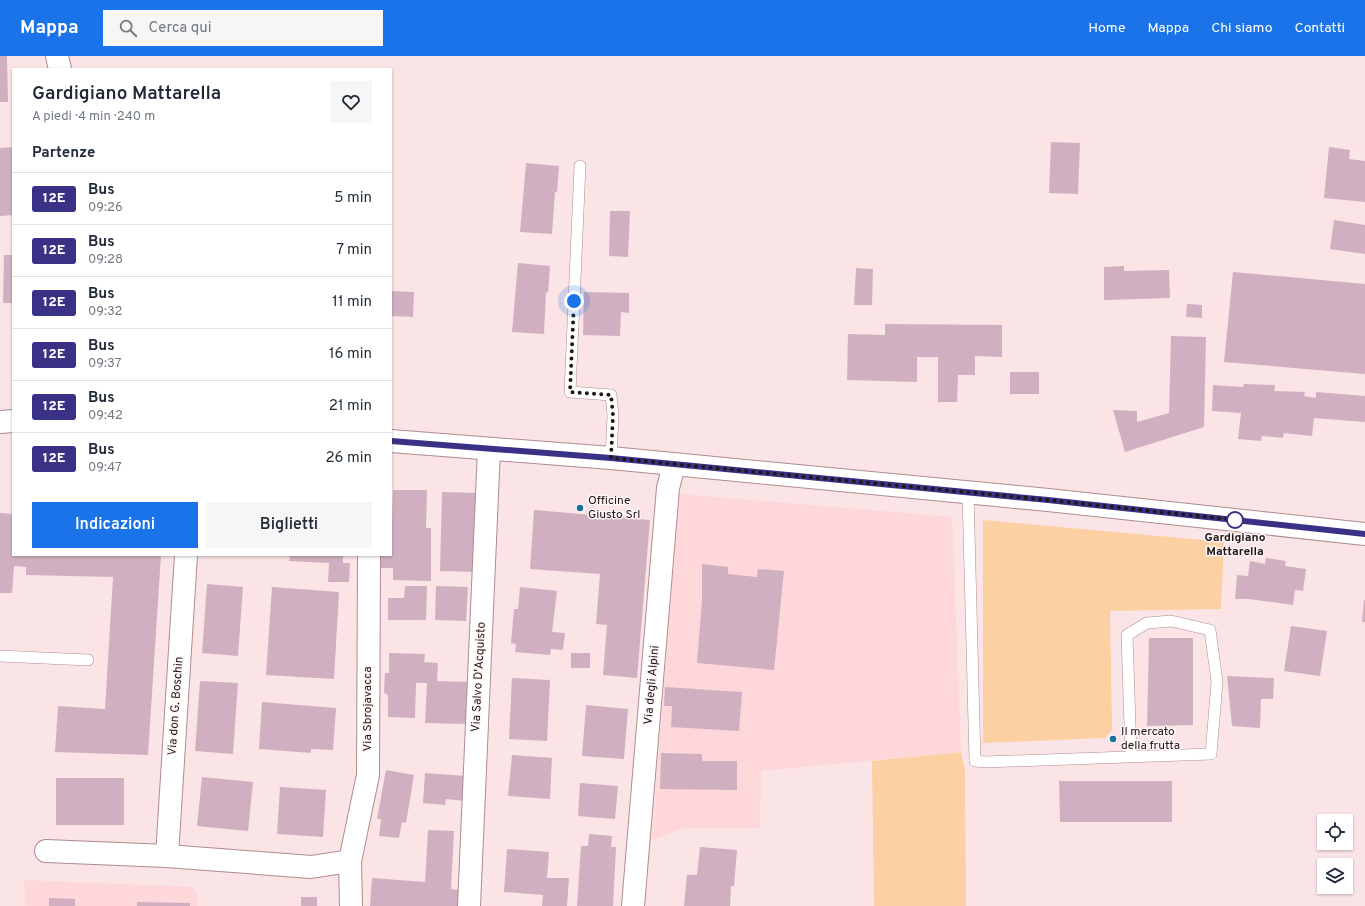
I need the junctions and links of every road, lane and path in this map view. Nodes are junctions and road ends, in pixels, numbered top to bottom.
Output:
1 (57, 56) edge
2 (60, 68) edge
3 (580, 166) dead end
4 (0, 422) edge
5 (12, 422) edge
6 (392, 441) edge
7 (489, 449) junction
8 (611, 458) junction
9 (674, 465) junction
10 (968, 493) junction
11 (1365, 534) edge
12 (186, 556) edge
13 (369, 556) edge
14 (0, 656) edge
15 (88, 660) dead end
16 (1131, 756) junction
17 (46, 851) dead end
18 (167, 856) junction
19 (350, 861) junction
20 (351, 906) edge
21 (469, 906) edge
22 (634, 906) edge

1 - 2 street
3 - 8 lane
4 - 5 street
6 - 7 street
7 - 8 street
7 - 21 street, Via Salvo D'Acquisto
8 - 9 street
9 - 10 street
9 - 22 street, Via degli Alpini
10 - 11 street
10 - 16 lane
12 - 18 street, Via don G. Boschin
13 - 19 street, Via Sbrojavacca
14 - 15 lane
16 - 16 lane
17 - 18 street
18 - 19 street
19 - 20 street, Via Sbrojavacca

